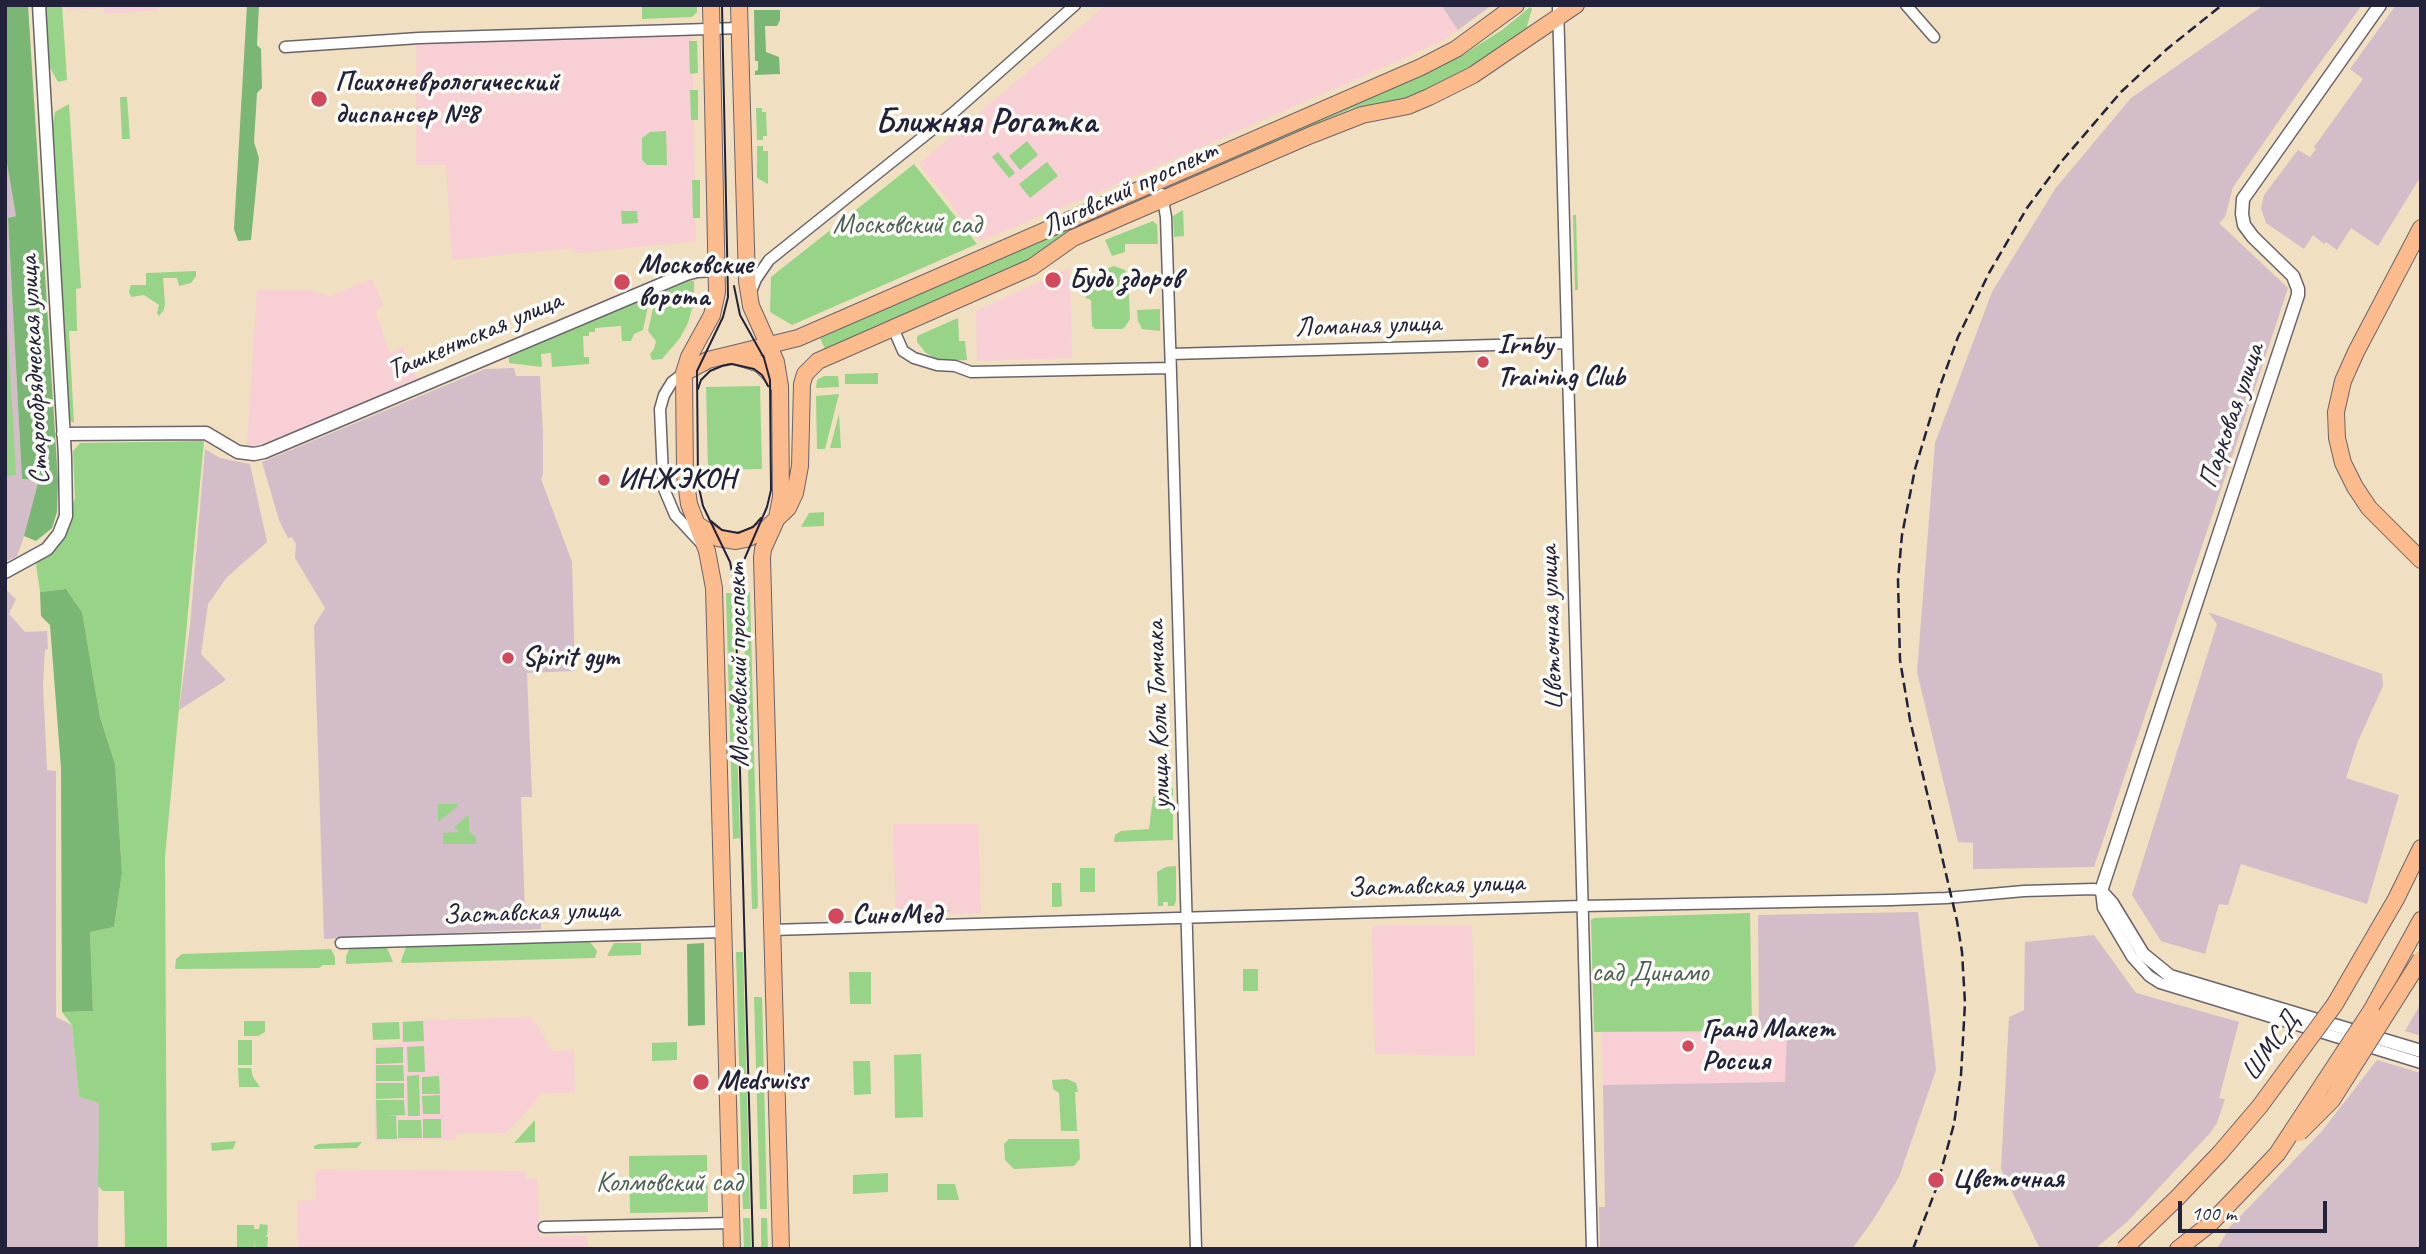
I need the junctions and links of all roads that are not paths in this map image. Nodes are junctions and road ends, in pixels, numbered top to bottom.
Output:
1 (39, 5) edge
2 (711, 5) edge
3 (739, 5) edge
4 (1075, 5) edge
5 (1516, 5) edge
6 (1576, 5) edge
7 (1906, 5) edge
8 (2381, 5) edge
9 (1558, 12) edge
10 (740, 27) junction
11 (711, 28) junction
12 (1934, 37) dead end
13 (285, 47) dead end
14 (1158, 182) junction
15 (1164, 199) junction
16 (2421, 228) edge
17 (746, 254) junction
18 (769, 260) junction
19 (717, 270) junction
20 (749, 296) junction
21 (893, 328) junction
22 (1567, 343) junction
23 (769, 346) junction
24 (1171, 354) junction
25 (724, 355) junction
26 (1171, 368) junction
27 (684, 373) junction
28 (780, 398) junction
29 (63, 434) junction
30 (777, 518) junction
31 (698, 525) junction
32 (708, 551) junction
33 (2421, 560) edge
34 (5, 572) edge
35 (2421, 848) edge
36 (2101, 891) junction
37 (1582, 906) junction
38 (1187, 917) junction
39 (2421, 920) edge
40 (772, 930) junction
41 (723, 932) junction
42 (341, 943) dead end
43 (2421, 959) edge
44 (2421, 1051) edge
45 (2421, 1062) edge
46 (2277, 1154) junction
47 (731, 1223) junction
48 (544, 1227) dead end
49 (732, 1249) edge
50 (780, 1249) edge
51 (1196, 1249) edge
52 (1592, 1249) edge
53 (2124, 1249) edge
54 (2178, 1249) edge

1 - 29 street, Старообрядческая улица
2 - 11 main road, Московский проспект
3 - 10 main road, Московский проспект
4 - 18 street
5 - 14 main road, Лиговский проспект
6 - 9 main road, Лиговский проспект
7 - 12 street
8 - 36 street, Парковая улица
9 - 15 main road, Лиговский проспект
9 - 22 street, Цветочная улица
10 - 11 street
10 - 17 main road, Московский проспект
11 - 13 street
11 - 19 main road, Московский проспект
14 - 15 street, улица Коли Томчака
14 - 23 main road, Лиговский проспект
15 - 21 main road, Лиговский проспект
15 - 24 street, улица Коли Томчака
16 - 33 main road
17 - 18 street
17 - 20 main road, Московский проспект
18 - 20 street
19 - 27 main road, Московский проспект
19 - 29 street, Ташкентская улица
20 - 23 main road, Московский проспект
21 - 26 street
21 - 30 main road, Лиговский проспект
22 - 24 street, Ломаная улица
22 - 37 street, Цветочная улица
23 - 25 main road, Лиговский проспект
23 - 28 main road, Московский проспект
24 - 26 street, улица Коли Томчака
25 - 27 main road, Лиговский проспект
25 - 28 main road
26 - 38 street, улица Коли Томчака
27 - 31 main road, Московский проспект
27 - 32 street, Московский проспект
28 - 30 main road, Московский проспект
29 - 34 street, Старообрядческая улица
30 - 31 main road
30 - 40 main road, Московский проспект
31 - 32 main road, Московский проспект
32 - 41 main road, Московский проспект
35 - 53 main road, ШМСД, bridge
36 - 37 street, Заставская улица
36 - 44 street
36 - 45 street
37 - 38 street, Заставская улица
37 - 52 street, Цветочная улица
38 - 40 street, Заставская улица
38 - 51 street, улица Коли Томчака
39 - 46 main road, bridge
40 - 50 main road, Московский проспект
41 - 42 street, Заставская улица
41 - 47 main road, Московский проспект
43 - 46 main road, bridge
46 - 54 main road, bridge
47 - 48 street
47 - 49 main road, Московский проспект

